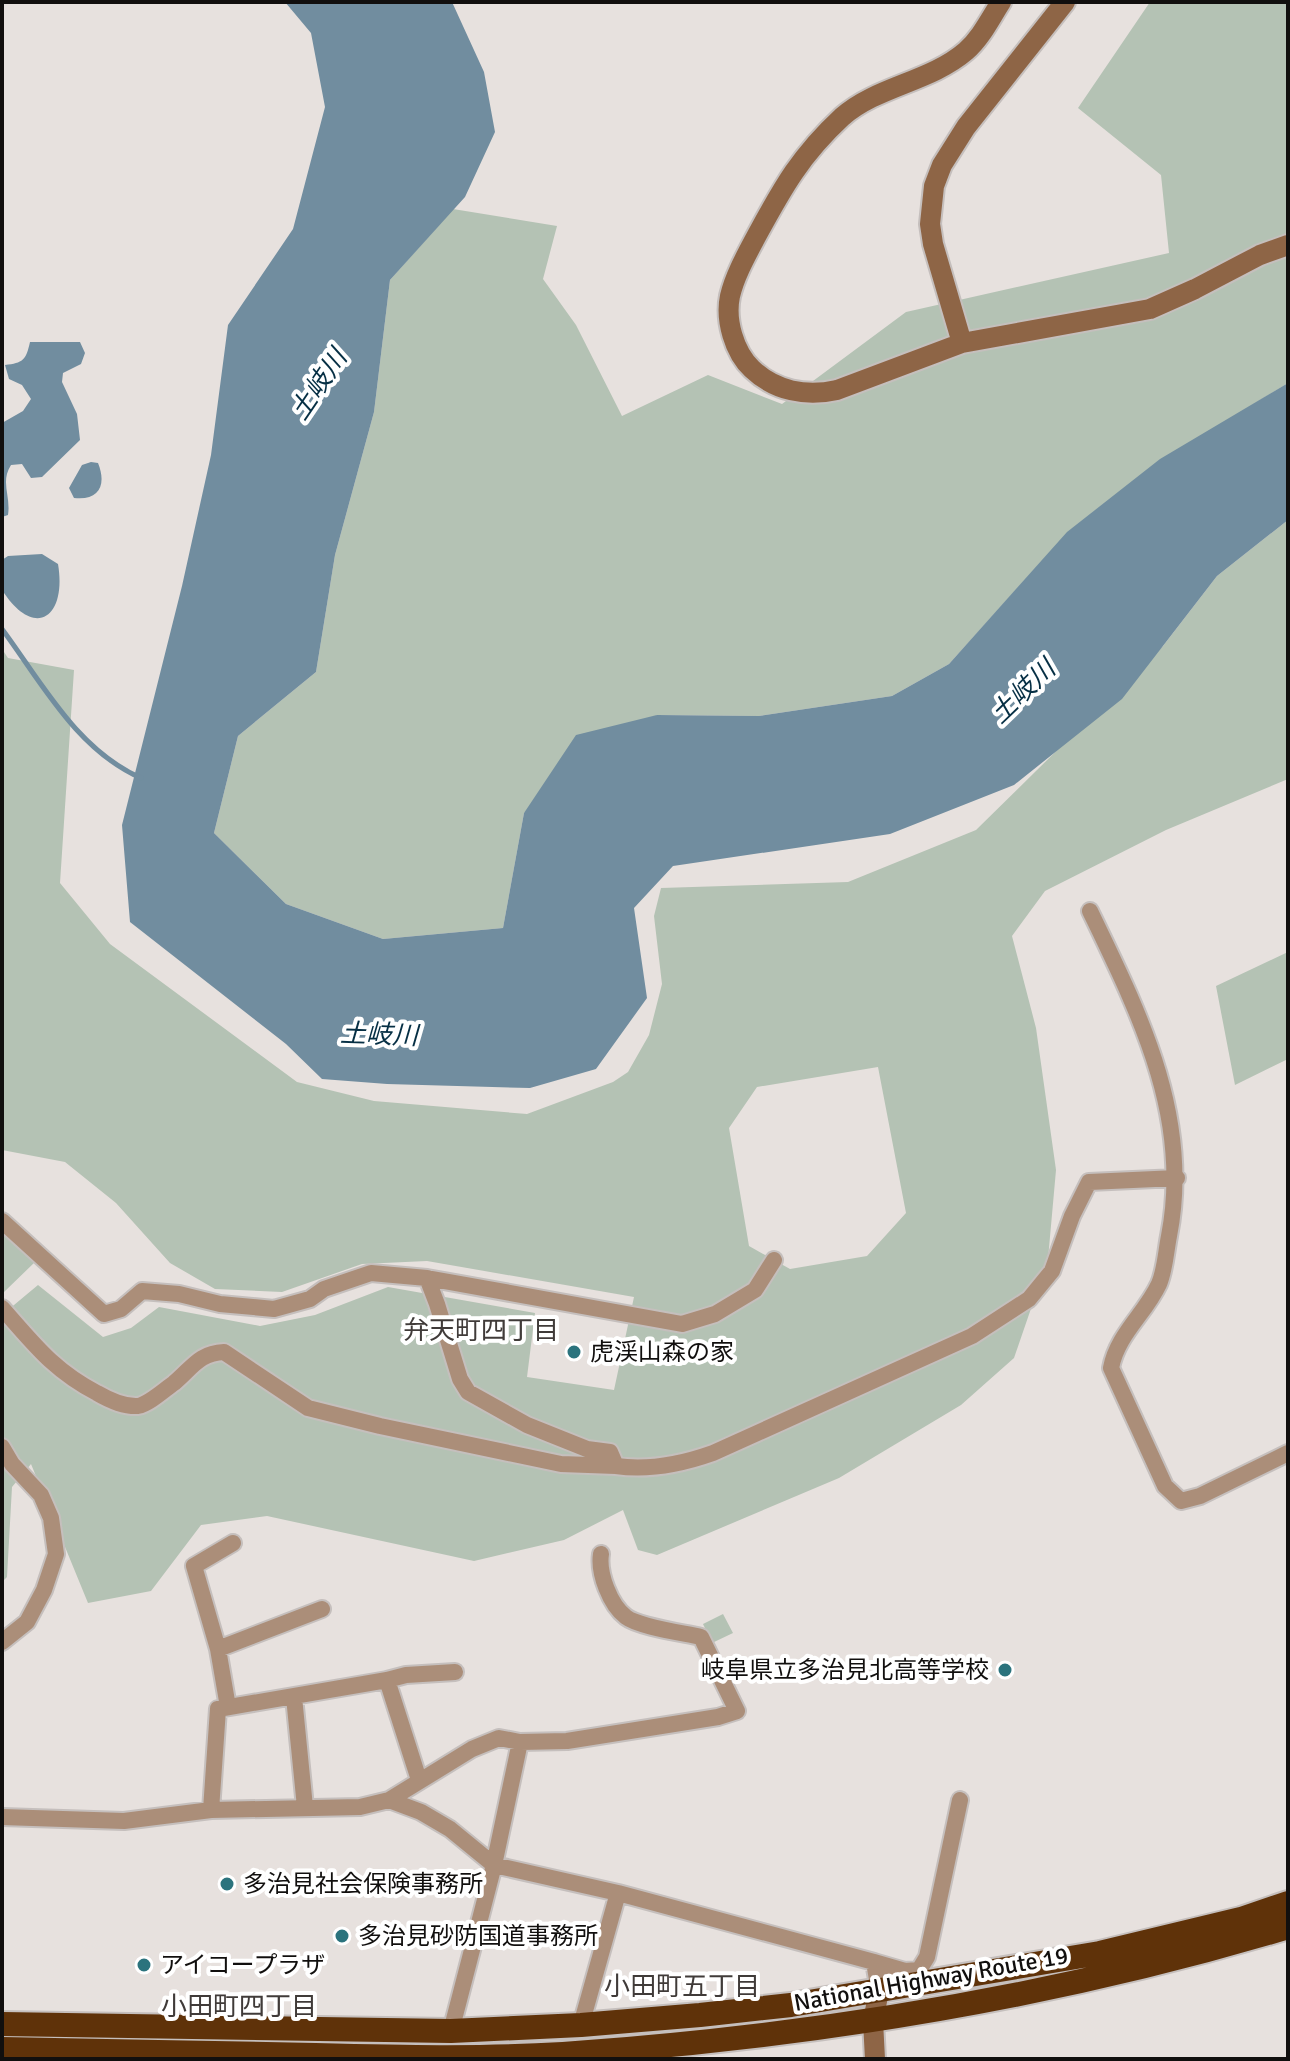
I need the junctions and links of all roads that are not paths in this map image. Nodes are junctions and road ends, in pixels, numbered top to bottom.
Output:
1 (1001, 2) edge
2 (1065, 2) edge
3 (1288, 245) edge
4 (962, 343) junction
5 (1090, 911) dead end
6 (1177, 1178) junction
7 (3, 1224) edge
8 (774, 1260) dead end
9 (427, 1278) junction
10 (2, 1308) edge
11 (2, 1447) edge
12 (1288, 1453) edge
13 (616, 1466) junction
14 (233, 1543) dead end
15 (601, 1554) dead end
16 (322, 1609) dead end
17 (2, 1642) edge
18 (218, 1649) junction
19 (455, 1672) dead end
20 (387, 1680) junction
21 (294, 1697) junction
22 (228, 1707) junction
23 (520, 1742) junction
24 (419, 1780) junction
25 (389, 1800) junction
26 (960, 1800) dead end
27 (305, 1807) junction
28 (211, 1810) junction
29 (2, 1817) edge
30 (494, 1865) junction
31 (618, 1893) junction
32 (1288, 1903) edge
33 (1288, 1927) edge
34 (874, 1962) junction
35 (879, 1991) junction
36 (873, 2021) junction
37 (2, 2024) edge
38 (581, 2025) junction
39 (451, 2031) junction
40 (2, 2049) edge
41 (448, 2058) edge
42 (875, 2059) edge

1 - 4 street
2 - 4 street
3 - 4 street
5 - 6 street
6 - 12 street
6 - 13 street
7 - 9 street
8 - 9 street
9 - 13 street
10 - 13 street
11 - 17 street
14 - 18 street
15 - 23 street
16 - 18 street
18 - 22 street
19 - 20 street
20 - 21 street
20 - 24 street
21 - 22 street
21 - 27 street
22 - 28 street
23 - 24 street
23 - 30 street
24 - 25 street
25 - 27 street
25 - 30 street
26 - 34 street
27 - 28 street
28 - 29 street
30 - 31 street
30 - 39 street
31 - 34 street
31 - 38 street
32 - 35 highway, National Highway Route 19
33 - 36 highway, National Highway Route 19
34 - 35 street
35 - 36 street
35 - 38 highway, National Highway Route 19
36 - 41 highway, National Highway Route 19
36 - 42 street
37 - 39 highway, National Highway Route 19
38 - 39 highway, National Highway Route 19
40 - 41 highway, National Highway Route 19

